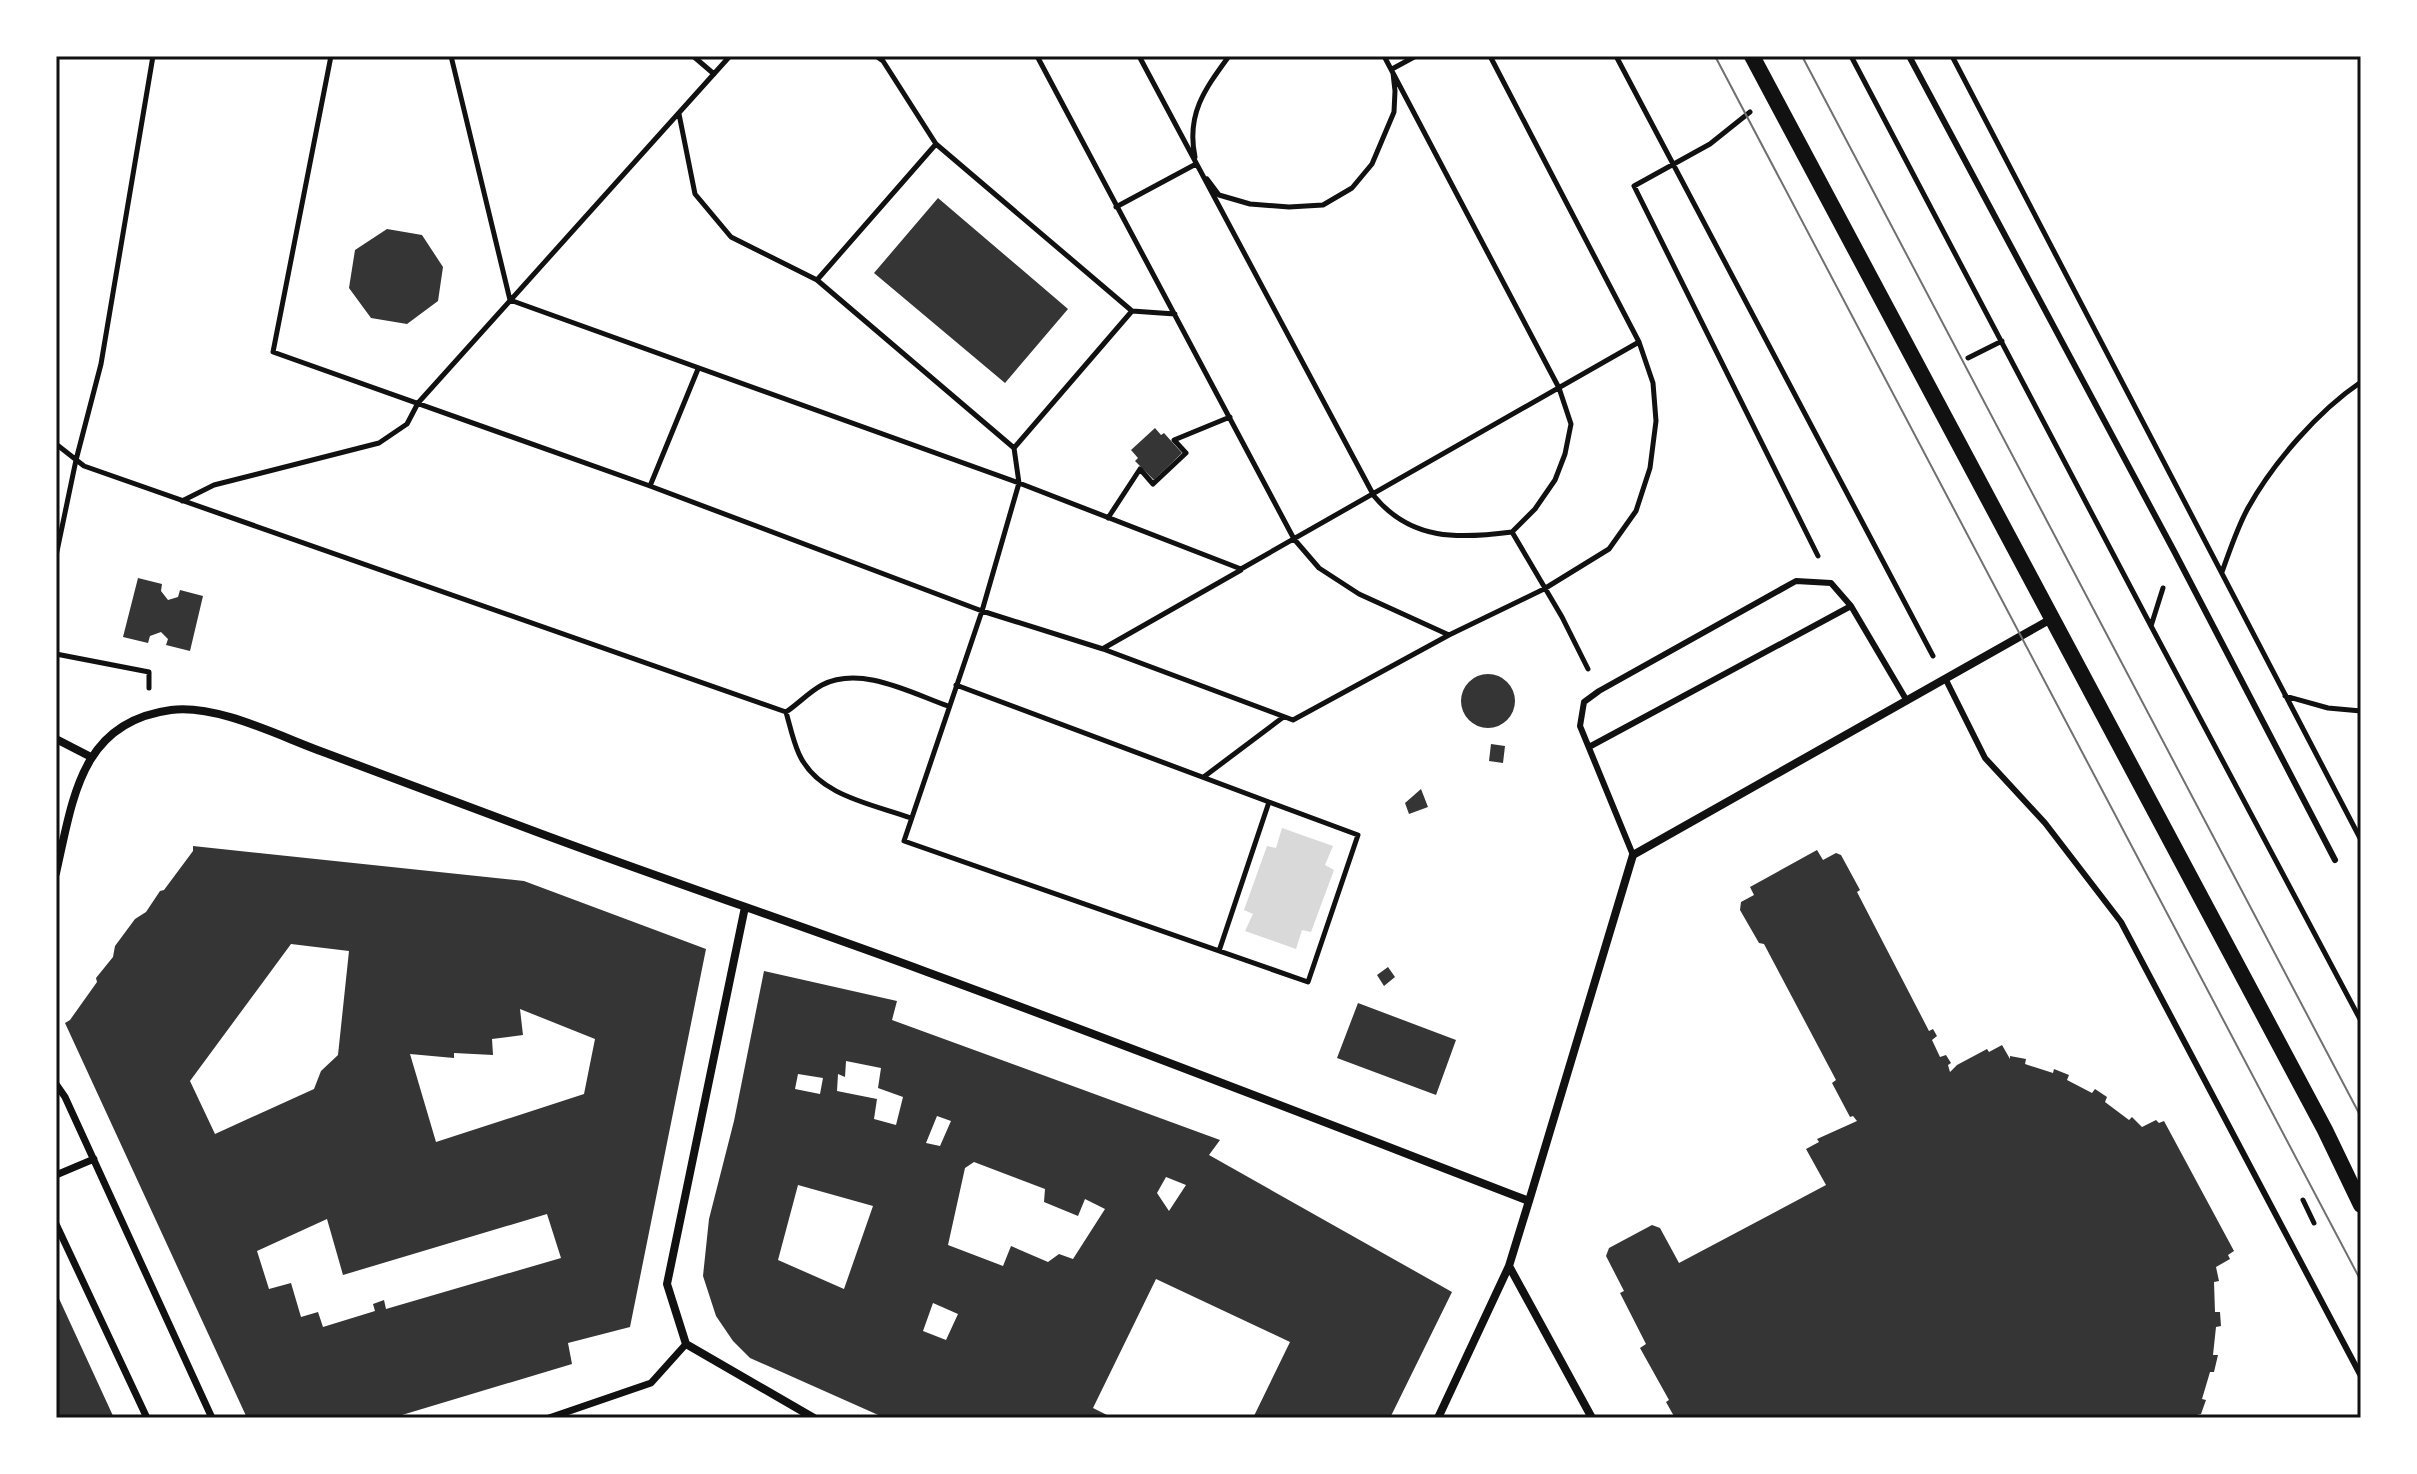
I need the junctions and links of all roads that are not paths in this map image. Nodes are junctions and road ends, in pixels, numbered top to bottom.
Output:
1 (1752, 56) edge
2 (1909, 56) edge
3 (1851, 606) junction
4 (2051, 619) junction
5 (1946, 680) junction
6 (1907, 701) junction
7 (56, 739) edge
8 (1589, 747) junction
9 (91, 757) junction
10 (1633, 855) junction
11 (2335, 860) dead end
12 (56, 873) edge
13 (745, 907) junction
14 (56, 1084) edge
15 (94, 1159) junction
16 (56, 1175) edge
17 (1529, 1201) junction
18 (2361, 1205) edge
19 (56, 1224) edge
20 (1509, 1266) junction
21 (686, 1344) junction
22 (2361, 1376) edge
23 (147, 1418) edge
24 (212, 1418) edge
25 (549, 1418) edge
26 (814, 1418) edge
27 (1438, 1418) edge
28 (1592, 1418) edge

1 - 4 main road
2 - 11 lane
3 - 6 lane
3 - 8 lane
3 - 8 lane
4 - 5 street
4 - 18 main road
5 - 6 street
5 - 22 lane
6 - 10 street
7 - 9 street
8 - 10 lane
9 - 12 street
9 - 13 street
10 - 17 street
13 - 17 street
13 - 21 street
14 - 15 street
15 - 16 street
15 - 24 street
17 - 20 street
19 - 23 street
20 - 27 street
20 - 28 street
21 - 25 street
21 - 26 street

